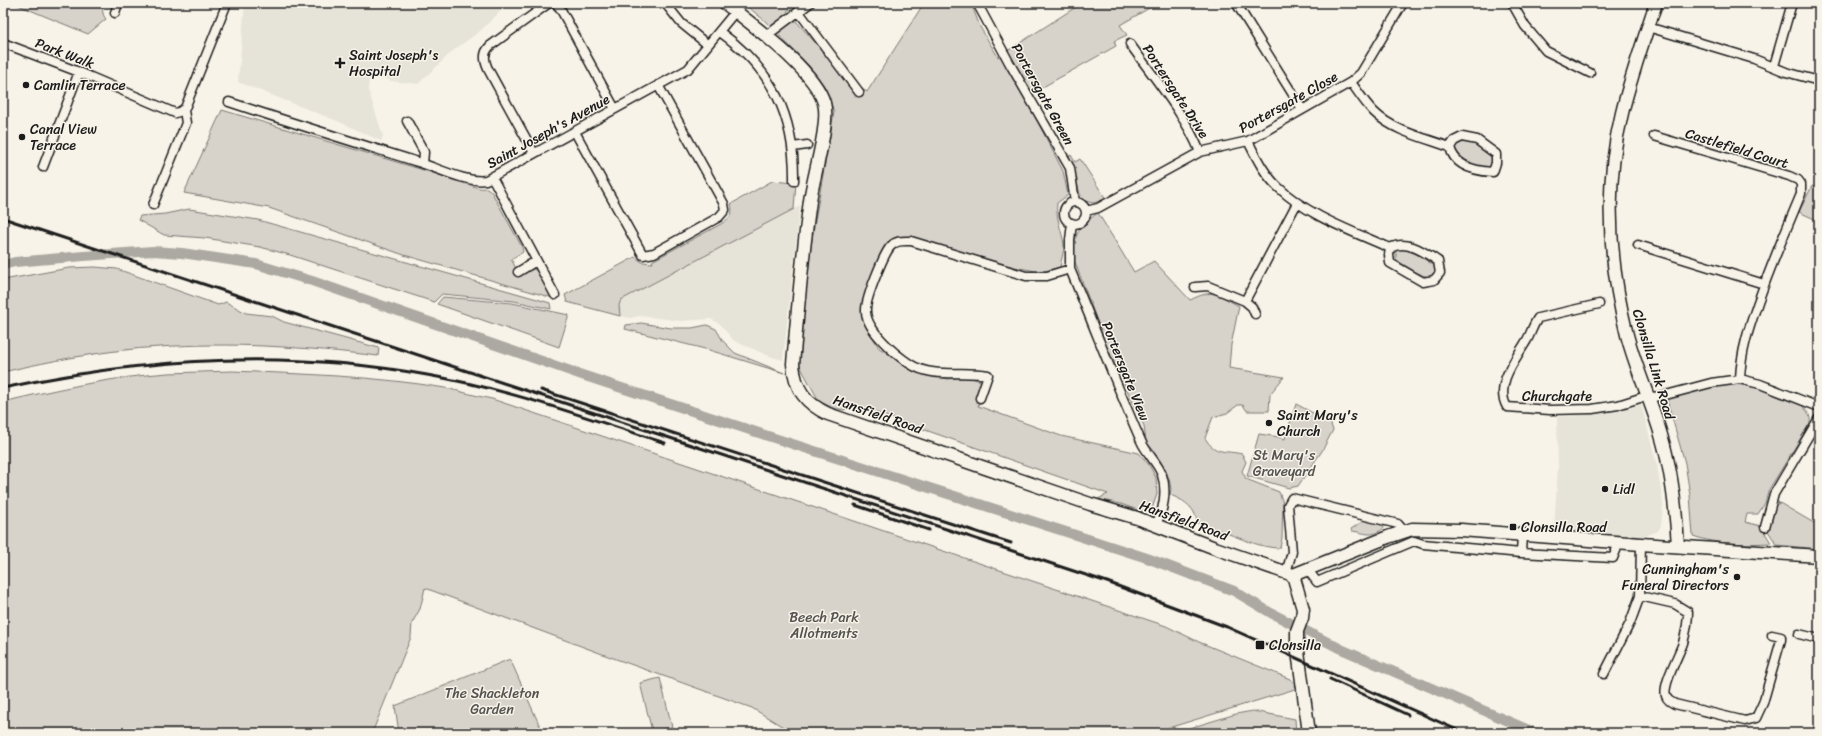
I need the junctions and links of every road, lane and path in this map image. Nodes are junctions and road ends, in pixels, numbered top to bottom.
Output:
1 (118, 3) edge
2 (227, 3) edge
3 (549, 3) edge
4 (555, 3) edge
5 (665, 3) edge
6 (725, 3) edge
7 (810, 3) edge
8 (978, 3) edge
9 (1236, 3) edge
10 (1512, 3) edge
11 (1656, 3) edge
12 (1792, 3) edge
13 (1401, 4) edge
14 (736, 12) junction
15 (799, 12) junction
16 (115, 13) dead end
17 (1648, 27) junction
18 (720, 32) junction
19 (766, 36) junction
20 (3, 43) edge
21 (1130, 44) dead end
22 (708, 45) junction
23 (1774, 66) junction
24 (79, 72) junction
25 (1590, 73) dead end
26 (1351, 82) junction
27 (1819, 82) edge
28 (658, 85) junction
29 (859, 92) dead end
30 (229, 102) dead end
31 (615, 109) junction
32 (1302, 109) junction
33 (184, 110) junction
34 (407, 121) dead end
35 (575, 132) junction
36 (1654, 136) dead end
37 (1248, 141) junction
38 (807, 145) dead end
39 (793, 147) junction
40 (1450, 147) junction
41 (1200, 152) junction
42 (534, 153) junction
43 (423, 164) junction
44 (43, 167) dead end
45 (492, 177) junction
46 (794, 181) dead end
47 (1075, 202) junction
48 (1297, 203) junction
49 (153, 205) dead end
50 (1086, 211) junction
51 (1072, 223) junction
52 (1638, 245) dead end
53 (1390, 248) junction
54 (536, 261) junction
55 (1070, 269) junction
56 (518, 272) dead end
57 (1764, 284) junction
58 (1196, 287) dead end
59 (555, 295) dead end
60 (1245, 301) junction
61 (1599, 304) dead end
62 (1255, 314) dead end
63 (1740, 379) junction
64 (1648, 397) junction
65 (980, 398) dead end
66 (1819, 407) edge
67 (1819, 418) edge
68 (1155, 525) junction
69 (1765, 527) dead end
70 (1410, 534) junction
71 (1522, 535) junction
72 (1619, 542) junction
73 (1641, 544) junction
74 (1678, 546) junction
75 (1350, 552) junction
76 (1521, 553) junction
77 (1819, 556) edge
78 (1356, 565) junction
79 (1308, 570) junction
80 (1290, 574) junction
81 (1640, 596) junction
82 (1799, 634) dead end
83 (1772, 635) dead end
84 (1819, 639) edge
85 (1604, 674) dead end
86 (1309, 733) edge

1 - 16 street
2 - 33 street
3 - 42 street
4 - 31 street
5 - 22 street
6 - 14 street, Hansfield Road
7 - 15 street
8 - 47 street, Portersgate Green
9 - 32 street
10 - 25 street
11 - 17 street, Clonsilla Link Road
12 - 23 street
13 - 26 street, Portersgate Close
14 - 18 street, Saint Joseph's Avenue
14 - 19 street, Hansfield Road
15 - 19 street
15 - 29 street
17 - 23 street
17 - 64 street, Clonsilla Link Road
18 - 22 street, Saint Joseph's Avenue
18 - 39 street
19 - 68 street, Hansfield Road
20 - 24 street, Park Walk
21 - 41 street, Portersgate Drive
22 - 28 street, Saint Joseph's Avenue
23 - 27 street
24 - 33 street, Park Walk
24 - 44 street
26 - 32 street, Portersgate Close
26 - 40 street
28 - 31 street, Saint Joseph's Avenue
28 - 35 street
30 - 43 street, Saint Joseph's Avenue
31 - 35 street, Saint Joseph's Avenue
32 - 37 street, Portersgate Close
33 - 49 street
34 - 43 street
35 - 42 street, Saint Joseph's Avenue
36 - 57 street, Castlefield Court
37 - 41 street, Portersgate Close
37 - 48 street
38 - 39 street
39 - 46 street
40 - 40 street
41 - 50 street, Portersgate Close
42 - 45 street, Saint Joseph's Avenue
43 - 45 street, Saint Joseph's Avenue
45 - 54 street
47 - 50 street
47 - 51 street
48 - 53 street
48 - 60 street
50 - 51 street
51 - 55 street, Portersgate View
52 - 57 street
53 - 53 street
54 - 56 street
54 - 59 street
55 - 65 street
55 - 68 street, Portersgate View
57 - 63 street, Castlefield Court
58 - 60 street
60 - 62 street
61 - 64 street, Churchgate
63 - 64 street
63 - 66 street
64 - 74 street, Clonsilla Link Road
67 - 69 street
68 - 80 street, Hansfield Road
70 - 71 street
70 - 75 street
70 - 76 street
70 - 78 street
70 - 80 street
71 - 72 street
71 - 76 street
72 - 73 street
72 - 76 street
73 - 74 street
73 - 81 street
74 - 77 street
75 - 78 street
75 - 79 street
78 - 79 street
79 - 80 street
80 - 86 street
81 - 83 street
81 - 85 street
82 - 84 street

